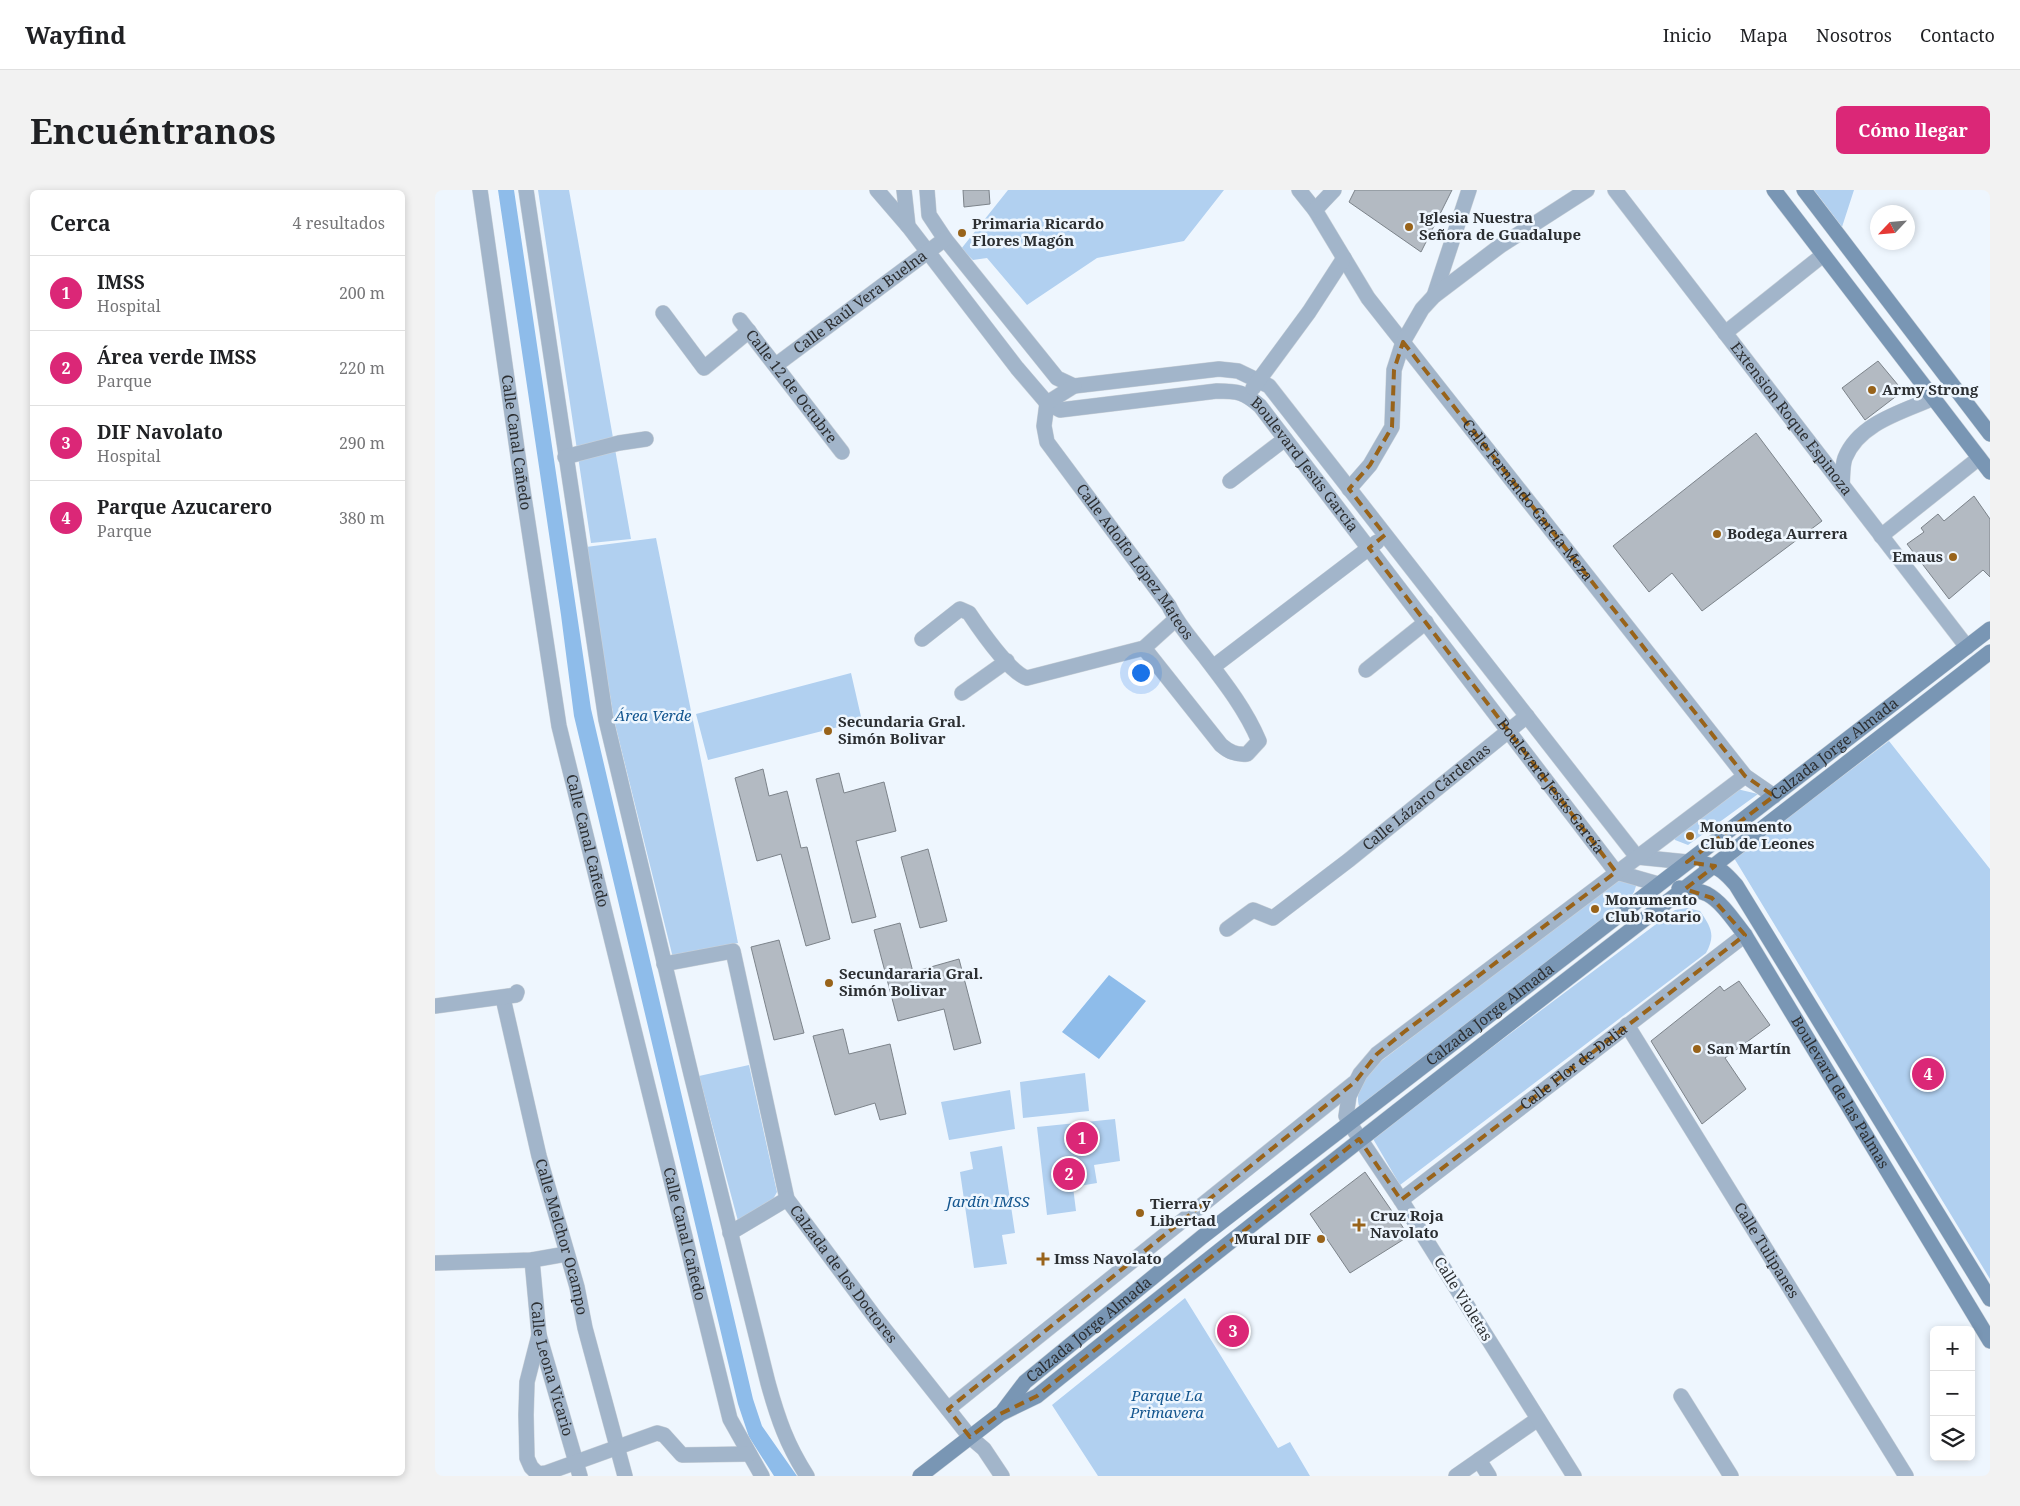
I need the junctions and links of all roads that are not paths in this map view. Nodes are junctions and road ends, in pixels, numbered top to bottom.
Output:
1 (480, 190) edge
2 (527, 190) edge
3 (877, 190) edge
4 (904, 190) edge
5 (927, 190) edge
6 (1299, 190) edge
7 (1334, 190) edge
8 (1469, 190) edge
9 (1587, 190) edge
10 (1615, 190) edge
11 (1774, 190) edge
12 (1804, 190) edge
13 (1315, 210) junction
14 (908, 226) junction
15 (945, 239) junction
16 (927, 252) junction
17 (1823, 255) junction
18 (1344, 258) junction
19 (1435, 296) junction
20 (663, 313) dead end
21 (1725, 333) junction
22 (1403, 342) junction
23 (776, 365) junction
24 (1258, 380) junction
25 (1074, 386) junction
26 (1248, 395) junction
27 (1933, 398) junction
28 (1047, 403) junction
29 (1990, 434) edge
30 (646, 439) dead end
31 (1285, 439) junction
32 (842, 452) dead end
33 (565, 457) junction
34 (1979, 458) junction
35 (1990, 472) edge
36 (1230, 481) dead end
37 (1842, 485) junction
38 (1349, 490) junction
39 (1385, 535) junction
40 (1881, 536) junction
41 (1369, 548) junction
42 (1175, 620) junction
43 (1426, 622) junction
44 (1990, 629) edge
45 (922, 639) dead end
46 (1967, 647) junction
47 (1144, 648) junction
48 (1990, 652) edge
49 (1007, 661) junction
50 (1213, 667) junction
51 (1366, 670) dead end
52 (962, 693) dead end
53 (1527, 716) junction
54 (1509, 731) junction
55 (1745, 776) junction
56 (1774, 796) junction
57 (1637, 857) junction
58 (1687, 862) junction
59 (1715, 866) junction
60 (1616, 872) junction
61 (1658, 884) junction
62 (1685, 889) junction
63 (1227, 929) dead end
64 (1745, 934) junction
65 (664, 964) junction
66 (435, 1006) edge
67 (1627, 1025) junction
68 (1355, 1082) junction
69 (1350, 1124) junction
70 (1359, 1139) junction
71 (787, 1199) junction
72 (1401, 1200) junction
73 (730, 1233) junction
74 (566, 1254) junction
75 (532, 1260) junction
76 (435, 1262) edge
77 (1990, 1299) edge
78 (539, 1335) junction
79 (1990, 1341) edge
80 (1681, 1396) dead end
81 (948, 1409) junction
82 (1001, 1414) junction
83 (1538, 1419) junction
84 (970, 1437) junction
85 (618, 1446) junction
86 (749, 1454) junction
87 (1479, 1460) junction
88 (576, 1461) junction
89 (580, 1476) edge
90 (625, 1476) edge
91 (762, 1476) edge
92 (807, 1476) edge
93 (920, 1476) edge
94 (1002, 1476) edge
95 (1456, 1476) edge
96 (1489, 1476) edge
97 (1574, 1476) edge
98 (1731, 1476) edge
99 (1906, 1476) edge

1 - 86 street, Calle Canal Cañedo
2 - 33 street
3 - 14 street
4 - 14 street
5 - 15 street
6 - 13 street, Calle Fernando García Meza
7 - 13 street
8 - 19 street
9 - 19 street
10 - 21 street, Extension Roque Espinoza
11 - 17 street
12 - 29 street
13 - 18 street, Calle Fernando García Meza
14 - 16 street
15 - 16 street, Calle Raúl Vera Buelna
15 - 25 street
16 - 23 street, Calle Raúl Vera Buelna
16 - 28 street
17 - 21 street
17 - 27 street
18 - 22 street, Calle Fernando García Meza
18 - 24 street
19 - 22 street
20 - 23 street, Calle 12 de Octubre
21 - 37 street, Extension Roque Espinoza
22 - 38 street
22 - 55 street, Calle Fernando García Meza
23 - 32 street, Calle 12 de Octubre
24 - 25 street, Boulevard Jesús García
24 - 26 street
24 - 38 street, Boulevard Jesús García
25 - 28 street
26 - 28 street, Boulevard Jesús García
26 - 31 street, Boulevard Jesús García
27 - 34 street
27 - 37 street
28 - 42 street, Calle Adolfo López Mateos
30 - 33 street
31 - 36 street
31 - 41 street, Boulevard Jesús García
33 - 65 street
34 - 35 street
34 - 40 street
37 - 40 street, Extension Roque Espinoza
38 - 39 street, Boulevard Jesús García
39 - 41 street
39 - 53 street, Boulevard Jesús García
40 - 46 street, Extension Roque Espinoza
41 - 43 street, Boulevard Jesús García
41 - 50 street
42 - 47 street
42 - 50 street, Calle Adolfo López Mateos
43 - 51 street
43 - 54 street, Boulevard Jesús García
44 - 46 street, Calzada Jorge Almada
45 - 49 street
46 - 56 street, Calzada Jorge Almada
47 - 49 street
47 - 50 street, Calle Adolfo López Mateos
48 - 59 street, Calzada Jorge Almada
49 - 52 street
53 - 54 street, Calle Lázaro Cárdenas
53 - 57 street, Boulevard Jesús García
54 - 60 street, Boulevard Jesús García
54 - 63 street, Calle Lázaro Cárdenas
55 - 56 street, Calle Fernando García Meza
55 - 57 street
56 - 58 street, Calzada Jorge Almada
57 - 58 street
57 - 60 street
58 - 59 street
58 - 61 street, Calzada Jorge Almada
59 - 62 street, Calzada Jorge Almada
59 - 77 street, Boulevard de las Palmas
60 - 61 street
60 - 68 street
61 - 62 street, Boulevard de las Palmas
61 - 69 street, Calzada Jorge Almada
62 - 64 street, Boulevard de las Palmas
62 - 70 street, Calzada Jorge Almada
64 - 67 street, Calle Flor de Dalia
64 - 79 street, Boulevard de las Palmas
65 - 71 street, Calzada de los Doctores
65 - 73 street
66 - 74 street, Calle Melchor Ocampo
67 - 72 street, Calle Flor de Dalia
67 - 99 street, Calle Tulipanes
68 - 69 street
68 - 81 street
69 - 70 street, Calle Violetas
69 - 82 street, Calzada Jorge Almada
70 - 72 street, Calle Violetas
70 - 82 street, Calzada Jorge Almada
71 - 73 street
71 - 81 street, Calzada de los Doctores
72 - 83 street, Calle Violetas
73 - 92 street
74 - 75 street
74 - 85 street, Calle Melchor Ocampo
75 - 76 street
75 - 78 street, Calle Leona Vicario
78 - 88 street, Calle Leona Vicario
78 - 88 street
80 - 98 street
81 - 84 street, Calzada de los Doctores
82 - 84 street, Calzada Jorge Almada
83 - 87 street
83 - 97 street, Calle Violetas
84 - 93 street, Calzada Jorge Almada
84 - 94 street, Calzada de los Doctores
85 - 86 street
85 - 88 street
85 - 90 street, Calle Melchor Ocampo
86 - 91 street, Calle Canal Cañedo
87 - 95 street
87 - 96 street
88 - 89 street, Calle Leona Vicario

